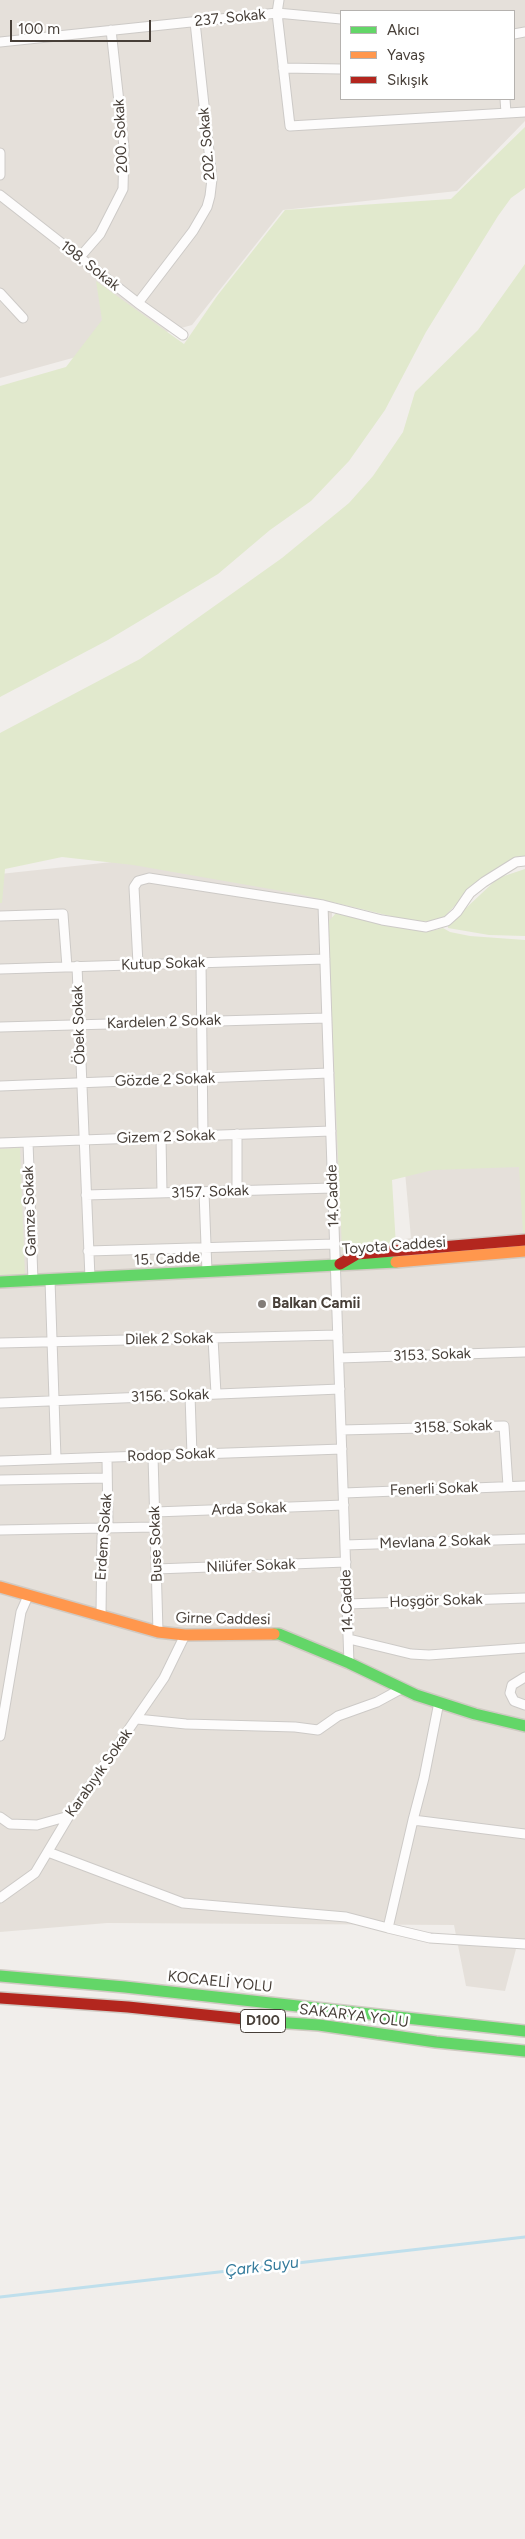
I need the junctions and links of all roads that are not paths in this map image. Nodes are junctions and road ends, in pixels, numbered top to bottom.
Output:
1 (279, 0) edge
2 (277, 13) junction
3 (340, 19) edge
4 (195, 22) junction
5 (111, 30) junction
6 (0, 42) edge
7 (283, 68) junction
8 (340, 69) edge
9 (505, 100) edge
10 (525, 112) edge
11 (506, 113) junction
12 (0, 152) edge
13 (0, 175) edge
14 (0, 195) edge
15 (79, 258) junction
16 (0, 293) edge
17 (138, 303) junction
18 (23, 318) dead end
19 (183, 335) dead end
20 (525, 861) edge
21 (323, 905) junction
22 (0, 916) edge
23 (325, 959) junction
24 (202, 962) junction
25 (138, 964) junction
26 (77, 966) junction
27 (67, 967) junction
28 (0, 969) edge
29 (327, 1018) junction
30 (202, 1021) junction
31 (79, 1025) junction
32 (0, 1027) edge
33 (329, 1073) junction
34 (202, 1078) junction
35 (82, 1083) junction
36 (0, 1086) edge
37 (331, 1131) junction
38 (237, 1134) junction
39 (203, 1136) junction
40 (161, 1137) junction
41 (84, 1140) junction
42 (28, 1142) junction
43 (0, 1143) edge
44 (333, 1188) junction
45 (237, 1191) junction
46 (204, 1192) junction
47 (162, 1193) junction
48 (86, 1195) junction
49 (525, 1240) edge
50 (335, 1244) junction
51 (206, 1247) junction
52 (88, 1251) junction
53 (525, 1251) edge
54 (336, 1266) junction
55 (208, 1272) junction
56 (90, 1278) junction
57 (50, 1280) junction
58 (33, 1281) junction
59 (0, 1282) edge
60 (338, 1335) junction
61 (213, 1338) junction
62 (52, 1342) junction
63 (0, 1344) edge
64 (525, 1352) edge
65 (339, 1358) junction
66 (340, 1389) junction
67 (216, 1394) junction
68 (190, 1395) junction
69 (54, 1401) junction
70 (0, 1403) edge
71 (341, 1430) junction
72 (342, 1450) junction
73 (192, 1455) junction
74 (153, 1456) junction
75 (107, 1458) junction
76 (56, 1459) junction
77 (0, 1461) edge
78 (107, 1478) junction
79 (0, 1480) edge
80 (508, 1486) junction
81 (525, 1486) edge
82 (344, 1493) junction
83 (344, 1505) junction
84 (155, 1512) junction
85 (155, 1527) junction
86 (104, 1528) junction
87 (0, 1530) edge
88 (525, 1539) edge
89 (345, 1545) junction
90 (346, 1562) junction
91 (156, 1569) junction
92 (0, 1587) edge
93 (28, 1596) junction
94 (525, 1598) edge
95 (347, 1604) junction
96 (100, 1615) junction
97 (158, 1632) junction
98 (185, 1635) junction
99 (348, 1639) junction
100 (525, 1648) edge
101 (349, 1663) junction
102 (525, 1677) edge
103 (401, 1689) junction
104 (438, 1702) junction
105 (525, 1705) edge
106 (137, 1719) junction
107 (525, 1726) edge
108 (0, 1736) edge
109 (69, 1816) junction
110 (0, 1817) edge
111 (412, 1820) junction
112 (10, 1824) junction
113 (0, 1826) edge
114 (525, 1834) edge
115 (48, 1852) junction
116 (0, 1898) edge
117 (388, 1928) junction
118 (525, 1944) edge
119 (0, 1976) edge
120 (0, 2000) edge
121 (525, 2031) edge
122 (525, 2051) edge

1 - 2 street
2 - 3 street, 237. Sokak
2 - 4 street, 237. Sokak
2 - 7 street
4 - 5 street, 237. Sokak
4 - 17 street, 202. Sokak
5 - 6 street, 237. Sokak
5 - 15 street, 200. Sokak
7 - 8 street
7 - 11 street
9 - 11 street
10 - 11 street
12 - 13 street
14 - 15 street, 198. Sokak
15 - 17 street, 198. Sokak
16 - 18 street
17 - 19 street, 198. Sokak
20 - 21 street
21 - 23 street, 14.Cadde
21 - 25 street
22 - 27 street
23 - 24 street, Kutup Sokak
23 - 29 street, 14.Cadde
24 - 25 street, Kutup Sokak
24 - 30 street
25 - 26 street, Kutup Sokak
26 - 27 street, Kutup Sokak
26 - 31 street, Öbek Sokak
27 - 28 street, Kutup Sokak
29 - 30 street, Kardelen 2 Sokak
29 - 33 street, 14.Cadde
30 - 31 street, Kardelen 2 Sokak
30 - 34 street
31 - 32 street, Kardelen 2 Sokak
31 - 35 street, Öbek Sokak
33 - 34 street, Gözde 2 Sokak
33 - 37 street, 14.Cadde
34 - 35 street, Gözde 2 Sokak
34 - 39 street
35 - 36 street, Gözde 2 Sokak
35 - 41 street, Öbek Sokak
37 - 38 street, Gizem 2 Sokak
37 - 44 street, 14.Cadde
38 - 39 street, Gizem 2 Sokak
38 - 45 street
39 - 40 street, Gizem 2 Sokak
40 - 41 street, Gizem 2 Sokak
40 - 47 street
41 - 42 street, Gizem 2 Sokak
41 - 48 street, Öbek Sokak
42 - 43 street, Gizem 2 Sokak
42 - 58 street, Gamze Sokak
44 - 45 street, 3157. Sokak
44 - 50 street, 14.Cadde
45 - 46 street, 3157. Sokak
46 - 47 street, 3157. Sokak
46 - 51 street
47 - 48 street, 3157. Sokak
48 - 52 street, Öbek Sokak
49 - 54 main road, Toyota Caddesi
50 - 51 street
50 - 54 street, 14.Cadde
51 - 52 street
51 - 55 street
52 - 56 street, Öbek Sokak
53 - 54 main road, Toyota Caddesi
54 - 55 main road, 15. Cadde
54 - 60 street, 14.Cadde
55 - 56 main road, 15. Cadde
56 - 57 main road, 15. Cadde
57 - 58 main road, 15. Cadde
57 - 62 street
58 - 59 main road, 15. Cadde
60 - 61 street, Dilek 2 Sokak
60 - 65 street, 14.Cadde
61 - 62 street, Dilek 2 Sokak
61 - 67 street
62 - 63 street, Dilek 2 Sokak
62 - 69 street
64 - 65 street, 3153. Sokak
65 - 66 street, 14.Cadde
66 - 67 street, 3156. Sokak
66 - 71 street, 14.Cadde
67 - 68 street, 3156. Sokak
68 - 69 street, 3156. Sokak
68 - 73 street
69 - 70 street, 3156. Sokak
69 - 76 street
71 - 72 street, 14.Cadde
71 - 80 street, 3158. Sokak
72 - 73 street, Rodop Sokak
72 - 82 street, 14.Cadde
73 - 74 street, Rodop Sokak
74 - 75 street, Rodop Sokak
74 - 84 street, Buse Sokak
75 - 76 street, Rodop Sokak
75 - 78 street, Erdem Sokak
76 - 77 street, Rodop Sokak
78 - 79 street
78 - 86 street, Erdem Sokak
80 - 81 street, Fenerli Sokak
80 - 82 street, Fenerli Sokak
82 - 83 street, 14.Cadde
83 - 84 street, Arda Sokak
83 - 89 street, 14.Cadde
84 - 85 street, Buse Sokak
85 - 86 street
85 - 91 street, Buse Sokak
86 - 87 street
86 - 96 street, Erdem Sokak
88 - 89 street, Mevlana 2 Sokak
89 - 90 street, 14.Cadde
90 - 91 street, Nilüfer Sokak
90 - 95 street, 14.Cadde
91 - 97 street, Buse Sokak
92 - 93 main road, Girne Caddesi
93 - 96 main road, Girne Caddesi
93 - 108 street
94 - 95 street, Hoşgör Sokak
95 - 99 street, 14.Cadde
96 - 97 main road, Girne Caddesi
97 - 98 main road, Girne Caddesi
98 - 101 main road, Girne Caddesi
98 - 106 street, Karabıyık Sokak
99 - 100 street
99 - 101 street, 14.Cadde
101 - 103 main road, Girne Caddesi
102 - 105 street
103 - 104 main road, Girne Caddesi
103 - 106 street
104 - 107 main road, Girne Caddesi
104 - 111 street
106 - 109 street, Karabıyık Sokak
109 - 112 street
109 - 115 street, Karabıyık Sokak
110 - 112 street
111 - 114 street
111 - 117 street
112 - 113 street
115 - 116 street, Karabıyık Sokak
115 - 117 street
117 - 118 street
119 - 121 main road, KOCAELİ YOLU / D100
120 - 122 main road, SAKARYA YOLU / D100

